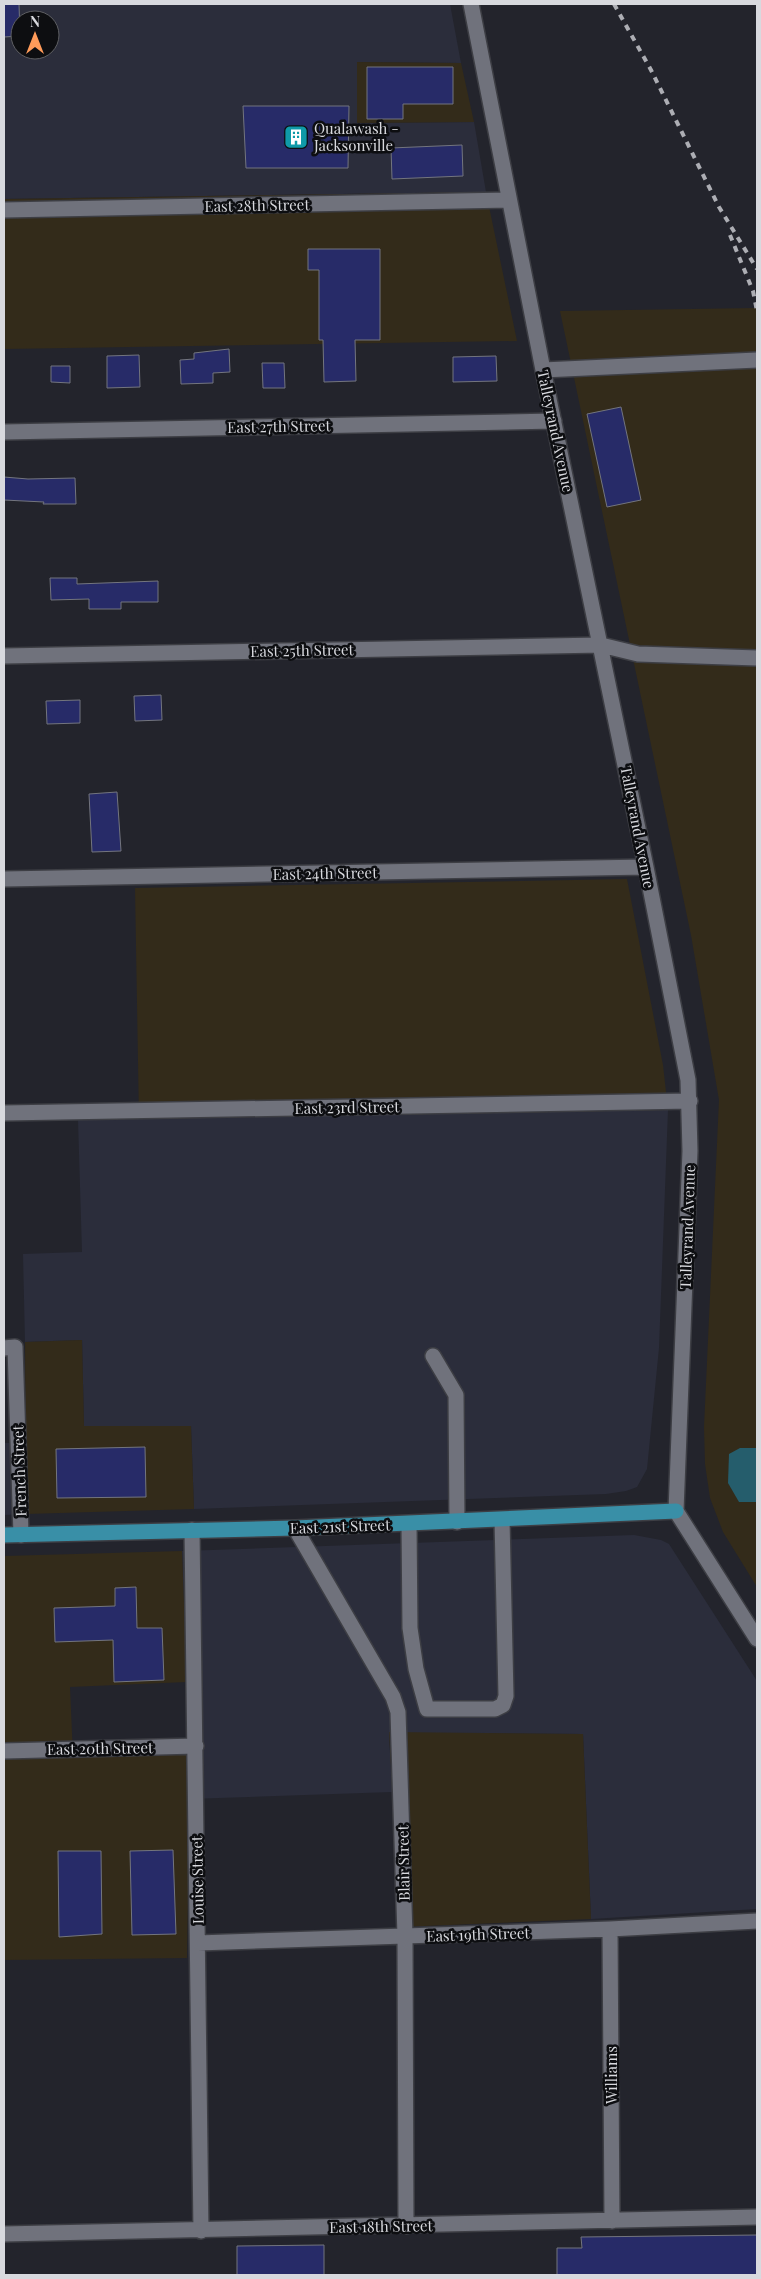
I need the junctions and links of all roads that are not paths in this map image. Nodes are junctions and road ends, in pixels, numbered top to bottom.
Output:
1 (471, 4) edge
2 (510, 200) junction
3 (4, 210) edge
4 (757, 360) edge
5 (543, 370) junction
6 (554, 421) junction
7 (4, 432) edge
8 (601, 645) junction
9 (4, 656) edge
10 (757, 658) edge
11 (646, 867) junction
12 (4, 879) edge
13 (690, 1101) junction
14 (4, 1113) edge
15 (9, 1347) edge
16 (433, 1356) dead end
17 (676, 1511) junction
18 (502, 1520) junction
19 (457, 1522) junction
20 (409, 1524) junction
21 (295, 1528) junction
22 (192, 1530) junction
23 (4, 1535) edge
24 (21, 1535) junction
25 (755, 1631) edge
26 (196, 1746) junction
27 (4, 1751) edge
28 (757, 1921) edge
29 (610, 1929) junction
30 (405, 1936) junction
31 (198, 1943) junction
32 (757, 2217) edge
33 (612, 2221) junction
34 (406, 2226) junction
35 (201, 2231) junction
36 (4, 2234) edge

1 - 2 street, Talleyrand Avenue
2 - 3 street, East 28th Street
2 - 5 street, Talleyrand Avenue
4 - 5 street
5 - 6 street, Talleyrand Avenue
6 - 7 street, East 27th Street
6 - 8 street, Talleyrand Avenue
8 - 9 street, East 25th Street
8 - 10 street, East 25th Street
8 - 11 street, Talleyrand Avenue
11 - 12 street, East 24th Street
11 - 13 street, Talleyrand Avenue
13 - 14 street, East 23rd Street
13 - 17 street, Talleyrand Avenue
15 - 24 street, French Street
16 - 19 street
17 - 18 main road, East 21st Street
17 - 25 street
18 - 19 main road, East 21st Street
18 - 20 street
19 - 20 main road, East 21st Street
20 - 21 main road, East 21st Street
21 - 22 main road, East 21st Street
21 - 30 street, Blair Street
22 - 24 main road, East 21st Street
22 - 26 street, Louise Street
23 - 24 main road, East 21st Street
26 - 27 street, East 20th Street
26 - 31 street, Louise Street
28 - 29 street, East 19th Street
29 - 30 street, East 19th Street
29 - 33 street, Williams
30 - 31 street, East 19th Street
30 - 34 street, Blair Street
31 - 35 street, Louise Street
32 - 33 street, East 18th Street
33 - 34 street, East 18th Street
34 - 35 street, East 18th Street
35 - 36 street, East 18th Street

